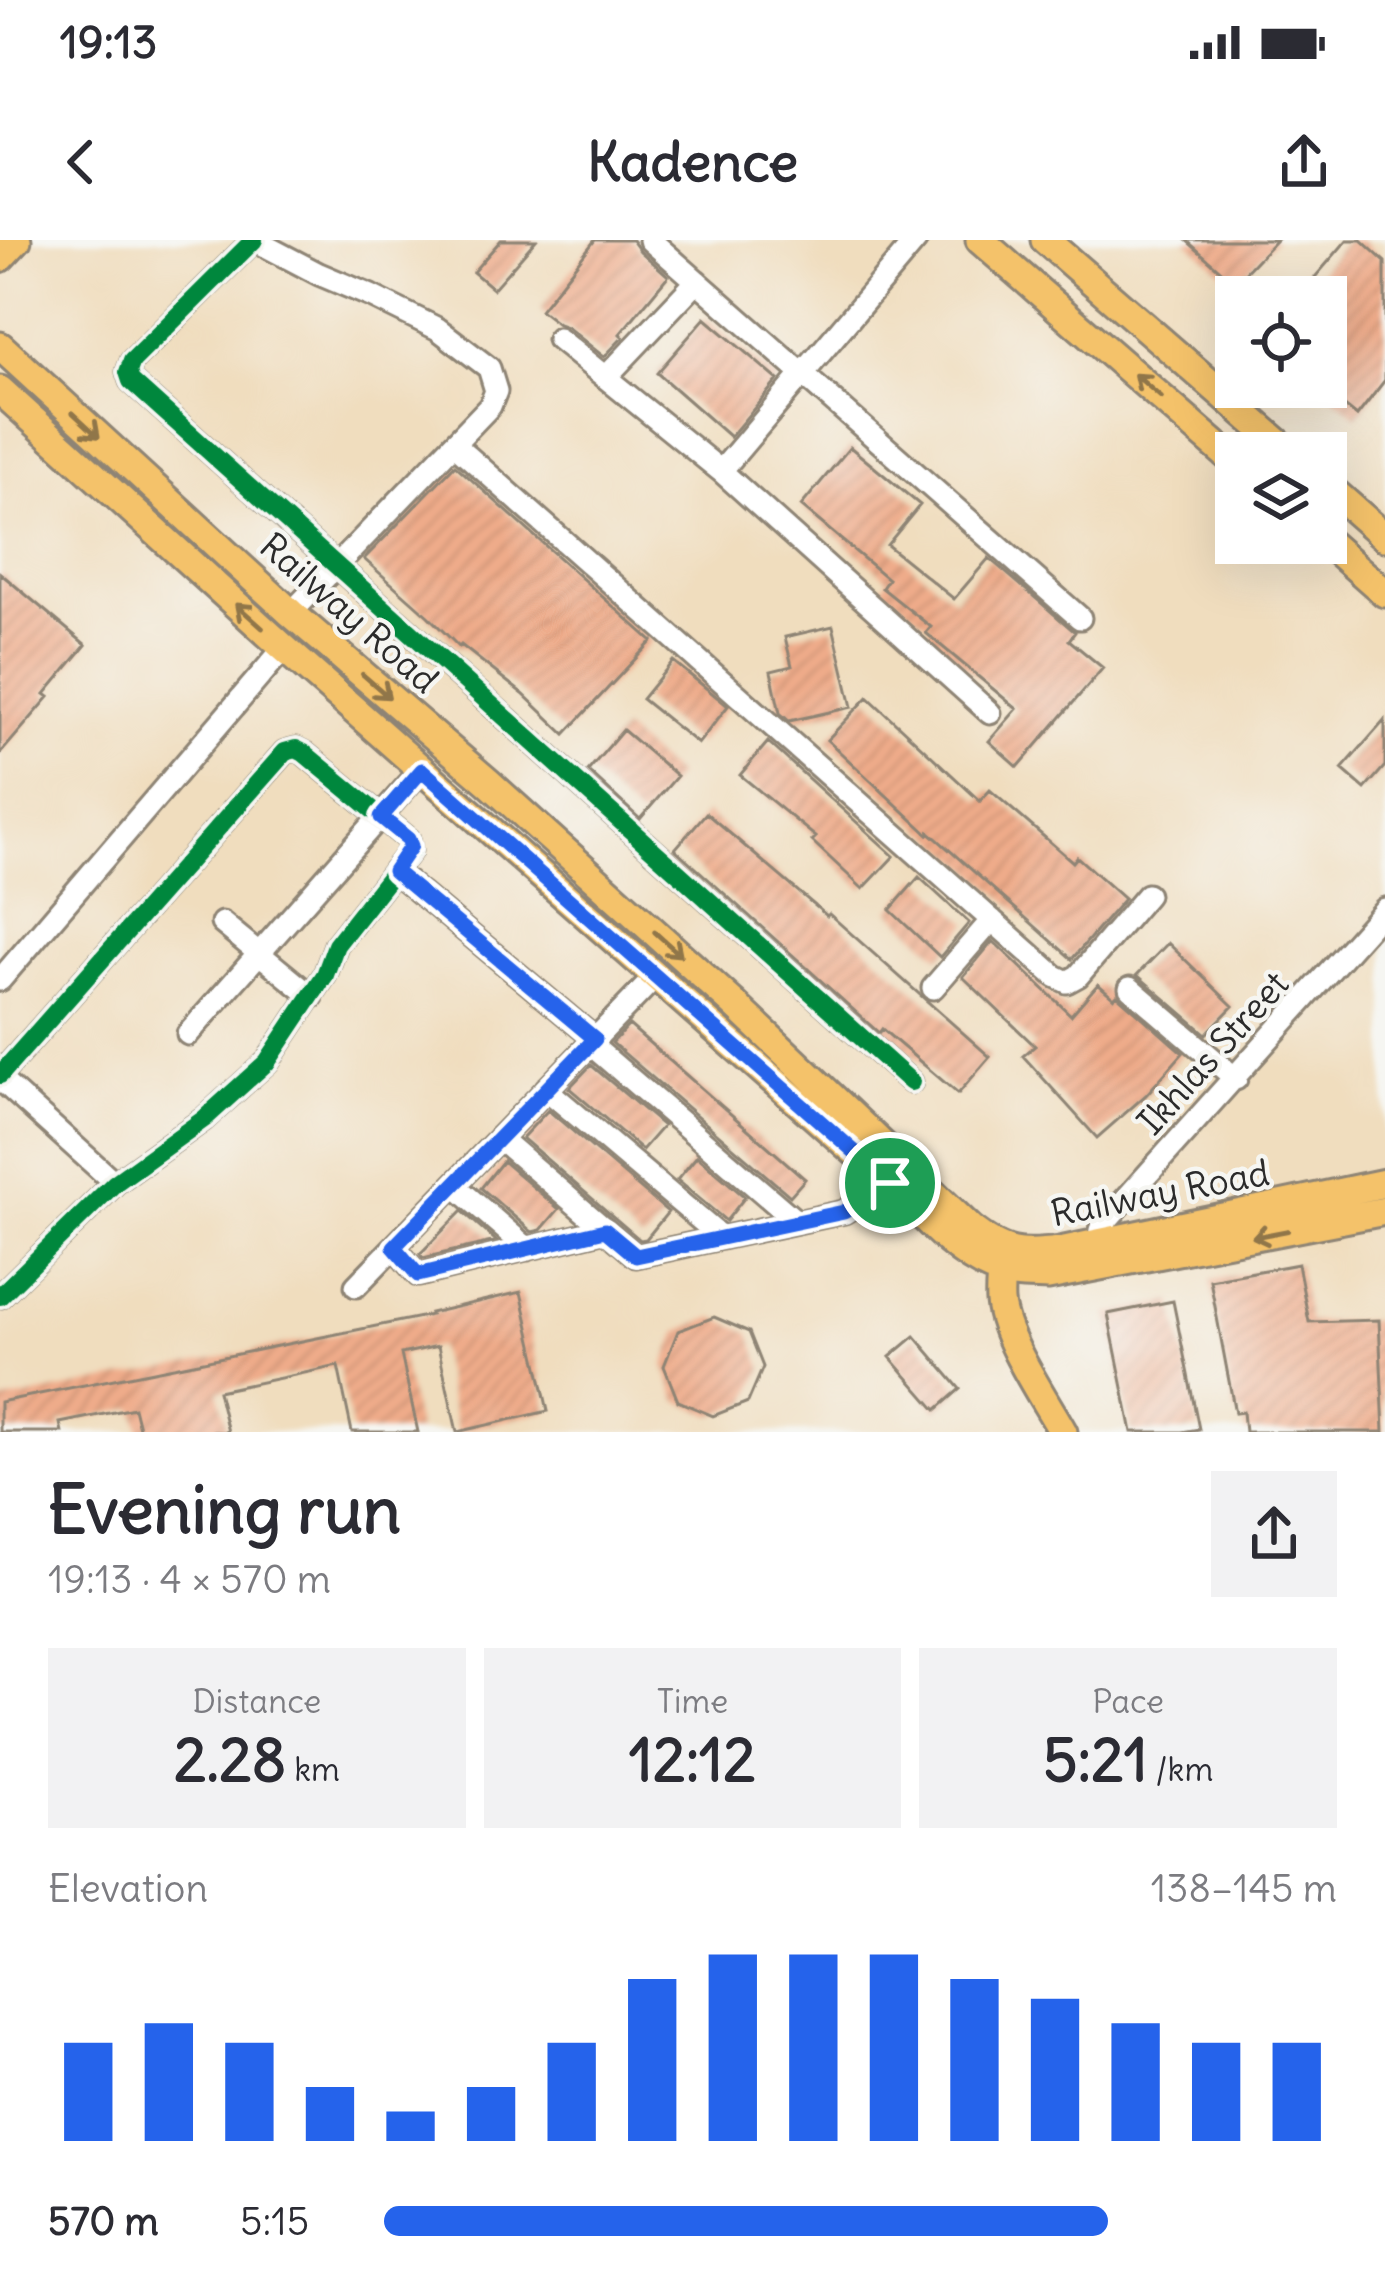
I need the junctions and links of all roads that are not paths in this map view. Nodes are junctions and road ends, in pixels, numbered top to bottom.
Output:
1 (17, 240) edge
2 (254, 240) edge
3 (650, 240) edge
4 (916, 240) edge
5 (980, 240) edge
6 (1045, 240) edge
7 (0, 258) edge
8 (697, 281) junction
9 (557, 339) dead end
10 (0, 346) edge
11 (805, 374) junction
12 (605, 377) junction
13 (0, 390) edge
14 (1266, 432) edge
15 (454, 444) junction
16 (1215, 445) edge
17 (721, 471) junction
18 (1347, 504) edge
19 (1385, 537) edge
20 (1347, 560) edge
21 (336, 567) junction
22 (1385, 593) edge
23 (291, 613) junction
24 (1080, 618) dead end
25 (284, 648) junction
26 (990, 713) dead end
27 (422, 770) junction
28 (381, 817) junction
29 (394, 871) junction
30 (1147, 895) dead end
31 (1385, 910) edge
32 (992, 920) junction
33 (222, 923) dead end
34 (260, 954) junction
35 (655, 977) junction
36 (0, 980) edge
37 (933, 988) dead end
38 (1130, 988) dead end
39 (312, 997) junction
40 (188, 1034) dead end
41 (592, 1041) junction
42 (0, 1077) edge
43 (1236, 1079) junction
44 (911, 1082) dead end
45 (545, 1090) junction
46 (500, 1138) junction
47 (890, 1183) junction
48 (1385, 1183) edge
49 (115, 1184) junction
50 (454, 1185) junction
51 (1385, 1211) edge
52 (797, 1222) junction
53 (605, 1230) junction
54 (722, 1238) junction
55 (1098, 1244) junction
56 (394, 1247) junction
57 (528, 1249) junction
58 (1002, 1261) junction
59 (356, 1286) dead end
60 (0, 1296) edge
61 (1063, 1432) edge

1 - 7 main road
2 - 15 street
2 - 21 street
3 - 8 street
4 - 11 street
16 -> 5 main road
6 - 14 main road
8 - 11 street
8 - 12 street
9 - 12 street
10 -> 23 main road, Railway Road
11 - 17 street
11 - 24 street
12 - 17 street
25 -> 13 main road, Railway Road
15 - 21 street
15 - 32 street
17 - 26 street
18 - 19 main road
20 - 22 main road
21 - 23 street
21 - 44 street
23 -> 58 main road, Railway Road
25 - 27 main road, Railway Road
25 - 36 street
27 - 28 street
27 - 35 main road, Railway Road
28 - 29 street
28 - 34 street
28 - 42 street
29 - 39 street
29 - 41 street
30 - 32 street
31 - 43 street, Ikhlas Street
32 - 37 street
33 - 34 street
34 - 39 street
34 - 40 street
35 - 41 street
35 - 47 main road, Railway Road
38 - 43 street
39 - 49 street
41 - 45 street
41 - 52 street
42 - 49 street
43 - 55 street, Ikhlas Street
45 - 46 street
45 - 54 street
46 - 50 street
46 - 53 street
47 - 52 street
47 - 58 main road, Railway Road
48 - 55 main road, Railway Road
49 - 60 street
50 - 56 street
50 - 57 street
51 -> 58 main road, Railway Road
52 - 54 street
53 - 54 street
53 - 57 street
55 - 58 main road, Railway Road
56 - 57 street
56 - 59 street
58 - 61 main road

